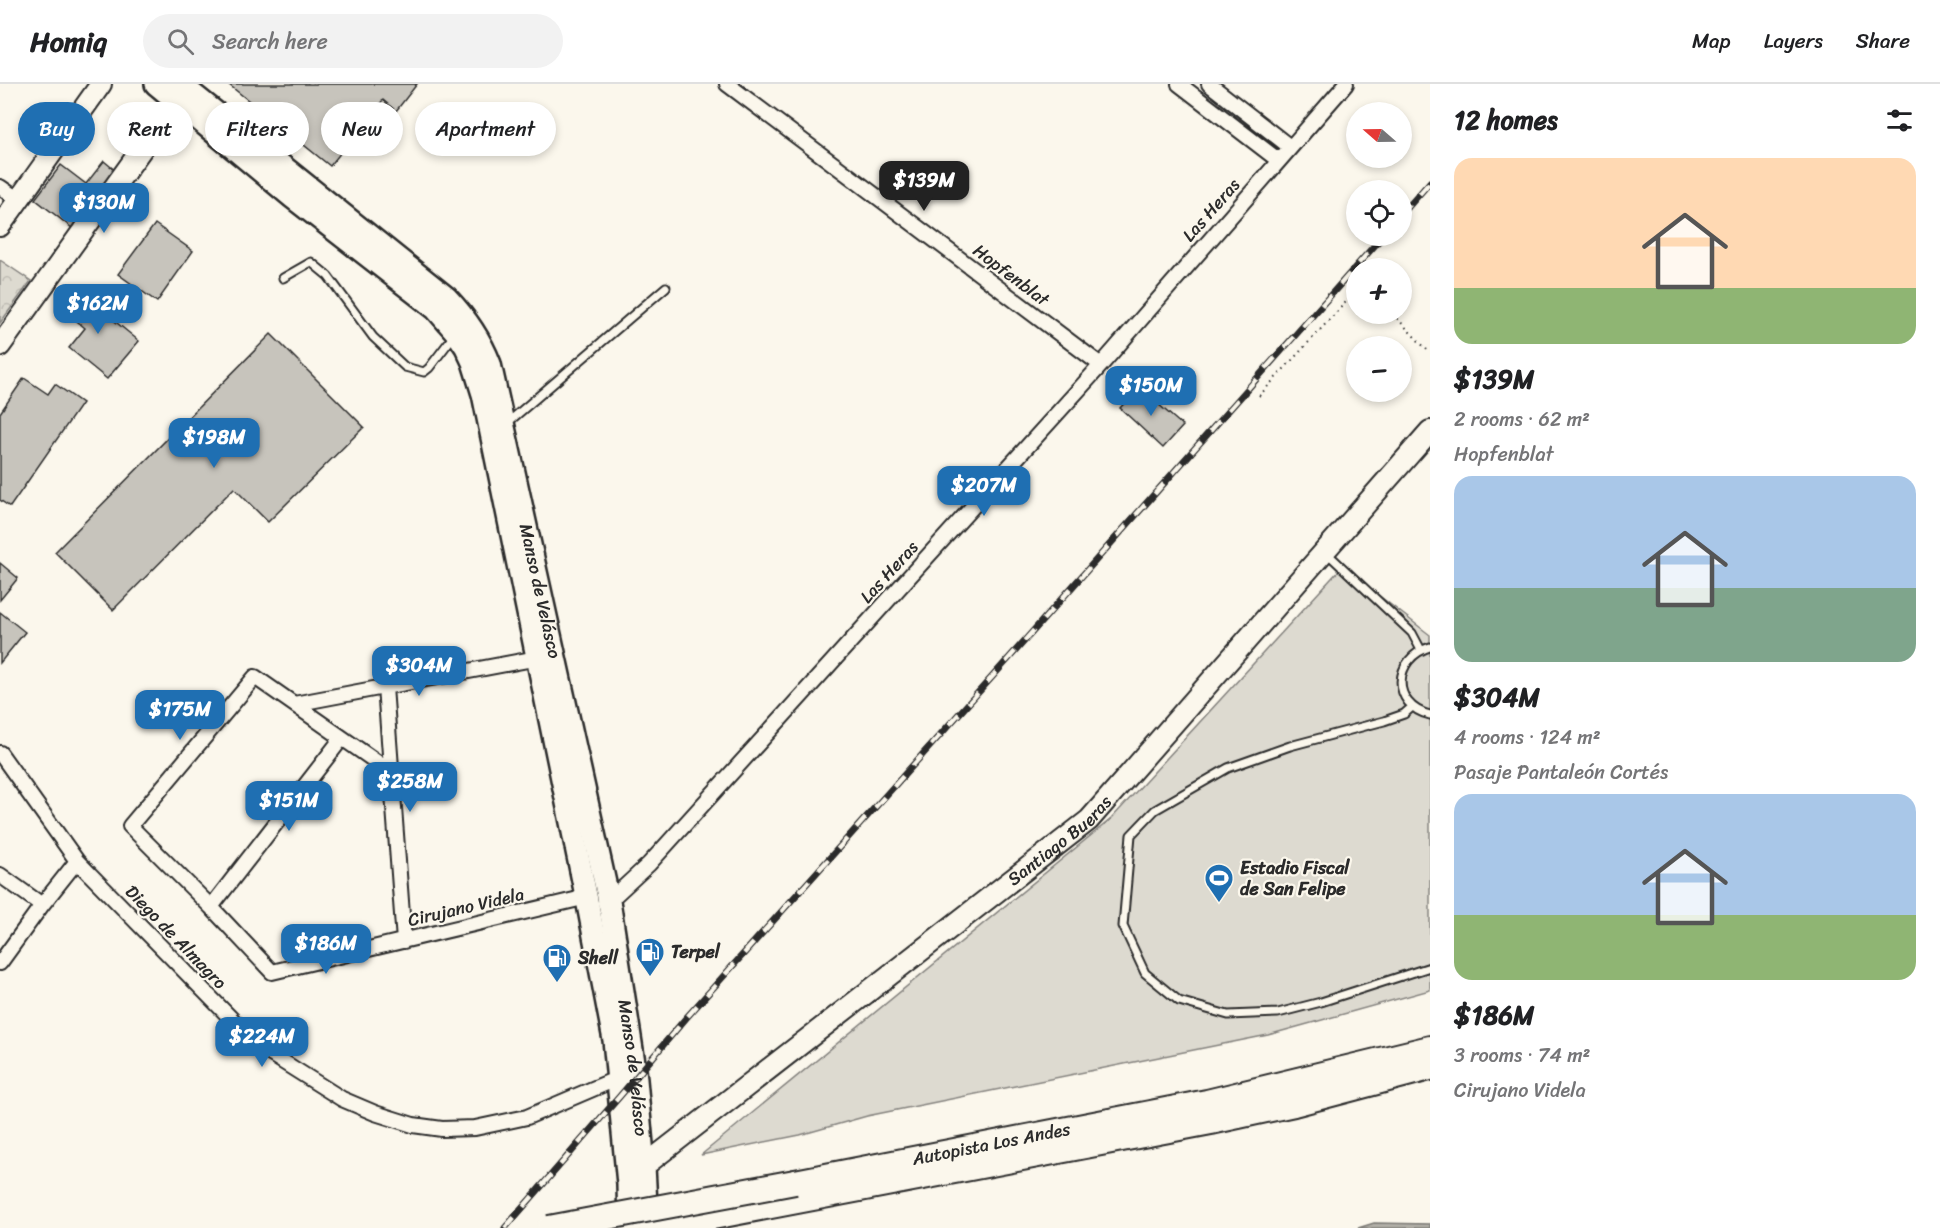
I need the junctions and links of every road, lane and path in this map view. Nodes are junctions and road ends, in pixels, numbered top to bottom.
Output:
1 (101, 84) edge
2 (156, 84) edge
3 (727, 84) edge
4 (1179, 84) edge
5 (1209, 84) edge
6 (1346, 84) edge
7 (183, 89) edge
8 (1290, 147) junction
9 (1278, 160) junction
10 (0, 187) edge
11 (19, 200) junction
12 (0, 226) edge
13 (283, 278) dead end
14 (666, 287) dead end
15 (1346, 302) edge
16 (1402, 324) edge
17 (456, 332) junction
18 (0, 346) edge
19 (1430, 353) edge
20 (1101, 365) junction
21 (1260, 396) dead end
22 (505, 425) junction
23 (1430, 431) edge
24 (1325, 551) junction
25 (1430, 647) edge
26 (1421, 650) junction
27 (538, 658) junction
28 (385, 687) junction
29 (294, 704) junction
30 (1412, 707) junction
31 (1430, 715) edge
32 (342, 738) junction
33 (0, 753) edge
34 (391, 772) junction
35 (77, 861) junction
36 (0, 875) edge
37 (609, 901) junction
38 (588, 904) junction
39 (42, 905) junction
40 (211, 907) junction
41 (404, 941) junction
42 (0, 963) edge
43 (1430, 967) edge
44 (1430, 1048) edge
45 (1430, 1068) edge
46 (627, 1074) junction
47 (644, 1166) junction
48 (628, 1184) junction
49 (796, 1191) junction
50 (549, 1228) edge
51 (629, 1228) edge
52 (647, 1228) edge
53 (656, 1228) edge

1 - 11 street
2 - 7 main road
3 - 20 street, Hopfenblat
4 - 9 street
5 - 8 street
6 - 8 street, Las Heras
7 - 17 main road, Manso de Velásco
7 - 18 street
7 - 22 main road, Manso de Velásco
8 - 9 street, Las Heras
9 - 20 street, Las Heras
10 - 11 street
11 - 12 street
13 - 17 lane
14 - 22 lane
15 - 21 path
16 - 19 path
17 - 27 main road, Manso de Velásco
20 - 37 street, Las Heras
22 - 37 main road, Manso de Velásco
23 - 24 street, Santiago Bueras
24 - 26 lane
24 - 47 street, Santiago Bueras
25 - 26 lane
26 - 30 lane
27 - 28 street
27 - 38 main road, Manso de Velásco
28 - 29 street
28 - 34 street
29 - 32 street
29 - 40 street, Cirujano Videla
30 - 31 lane
30 - 43 lane
32 - 34 street
32 - 40 street
33 - 35 street, Diego de Almagro
34 - 41 street
35 - 39 street
35 - 46 street, Diego de Almagro
36 - 39 street
37 - 38 street, Las Heras
37 - 46 main road, Manso de Velásco
38 - 41 street, Cirujano Videla
38 - 46 main road, Manso de Velásco
39 - 42 street
40 - 41 street, Cirujano Videla
44 - 49 highway, Autopista Los Andes
45 - 49 highway, Autopista Los Andes
46 - 47 main road, Manso de Velásco
46 - 48 main road, Manso de Velásco
47 - 48 street, Santiago Bueras
47 - 52 main road, Manso de Velásco
48 - 51 main road, Manso de Velásco
49 - 50 highway, Autopista Los Andes, bridge
49 - 53 highway, Autopista Los Andes

